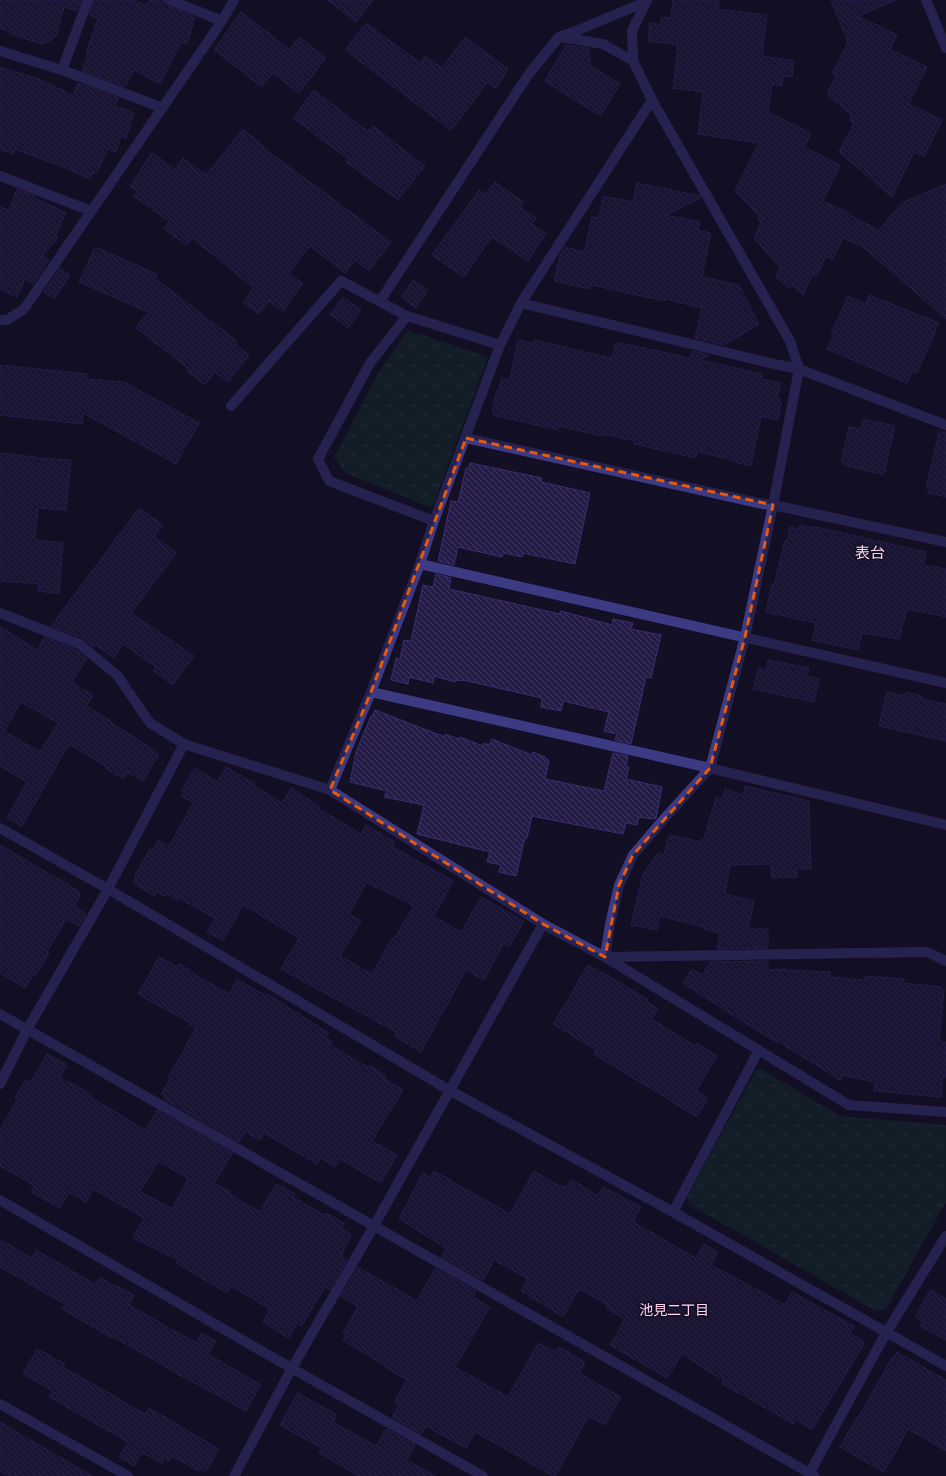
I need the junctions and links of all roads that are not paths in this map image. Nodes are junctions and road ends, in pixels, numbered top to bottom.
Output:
1 (88, 0) edge
2 (170, 0) edge
3 (234, 0) edge
4 (926, 0) edge
5 (646, 1) edge
6 (222, 21) junction
7 (559, 37) junction
8 (946, 48) edge
9 (0, 51) edge
10 (633, 60) junction
11 (62, 70) junction
12 (652, 100) junction
13 (163, 108) junction
14 (0, 176) edge
15 (91, 211) junction
16 (380, 300) junction
17 (521, 303) junction
18 (407, 316) junction
19 (0, 320) edge
20 (500, 345) junction
21 (800, 369) junction
22 (230, 406) dead end
23 (946, 425) edge
24 (466, 438) junction
25 (773, 505) junction
26 (434, 522) junction
27 (946, 542) edge
28 (420, 564) junction
29 (0, 613) edge
30 (745, 637) junction
31 (946, 683) edge
32 (371, 692) junction
33 (184, 744) junction
34 (710, 768) junction
35 (330, 790) junction
36 (946, 825) edge
37 (0, 828) edge
38 (108, 889) junction
39 (543, 924) junction
40 (605, 957) junction
41 (946, 961) edge
42 (0, 1014) edge
43 (28, 1030) junction
44 (759, 1050) junction
45 (0, 1084) edge
46 (449, 1090) junction
47 (946, 1112) edge
48 (0, 1200) edge
49 (673, 1212) junction
50 (374, 1226) junction
51 (946, 1236) edge
52 (886, 1332) junction
53 (946, 1366) edge
54 (292, 1368) junction
55 (0, 1404) edge
56 (811, 1475) edge
57 (128, 1476) edge
58 (234, 1476) edge
59 (483, 1476) edge

1 - 11 street
2 - 6 street
3 - 6 street
4 - 8 street
5 - 7 street
5 - 10 street
6 - 13 street
7 - 10 street
7 - 16 street
9 - 11 street
10 - 12 street
11 - 13 street
12 - 17 street
12 - 21 street
13 - 15 street
14 - 15 street
15 - 19 street
16 - 18 street
16 - 22 street
17 - 20 street
17 - 21 street
18 - 20 street
18 - 26 street
20 - 24 street
21 - 23 street
21 - 25 street
24 - 25 street
24 - 26 street
25 - 27 street
25 - 30 street
26 - 28 street
28 - 30 street
28 - 32 street
29 - 33 street
30 - 31 street
30 - 34 street
32 - 34 street
32 - 35 street
33 - 35 street
33 - 38 street
34 - 36 street
34 - 40 street
35 - 39 street
37 - 38 street
38 - 43 street
38 - 46 street
39 - 40 street
39 - 46 street
40 - 41 street
40 - 44 street
42 - 43 street
43 - 45 street
43 - 50 street
44 - 47 street
44 - 49 street
46 - 49 street
46 - 50 street
48 - 54 street
49 - 52 street
50 - 54 street
50 - 56 street
51 - 52 street
52 - 53 street
52 - 56 street
54 - 58 street
54 - 59 street
55 - 57 street

